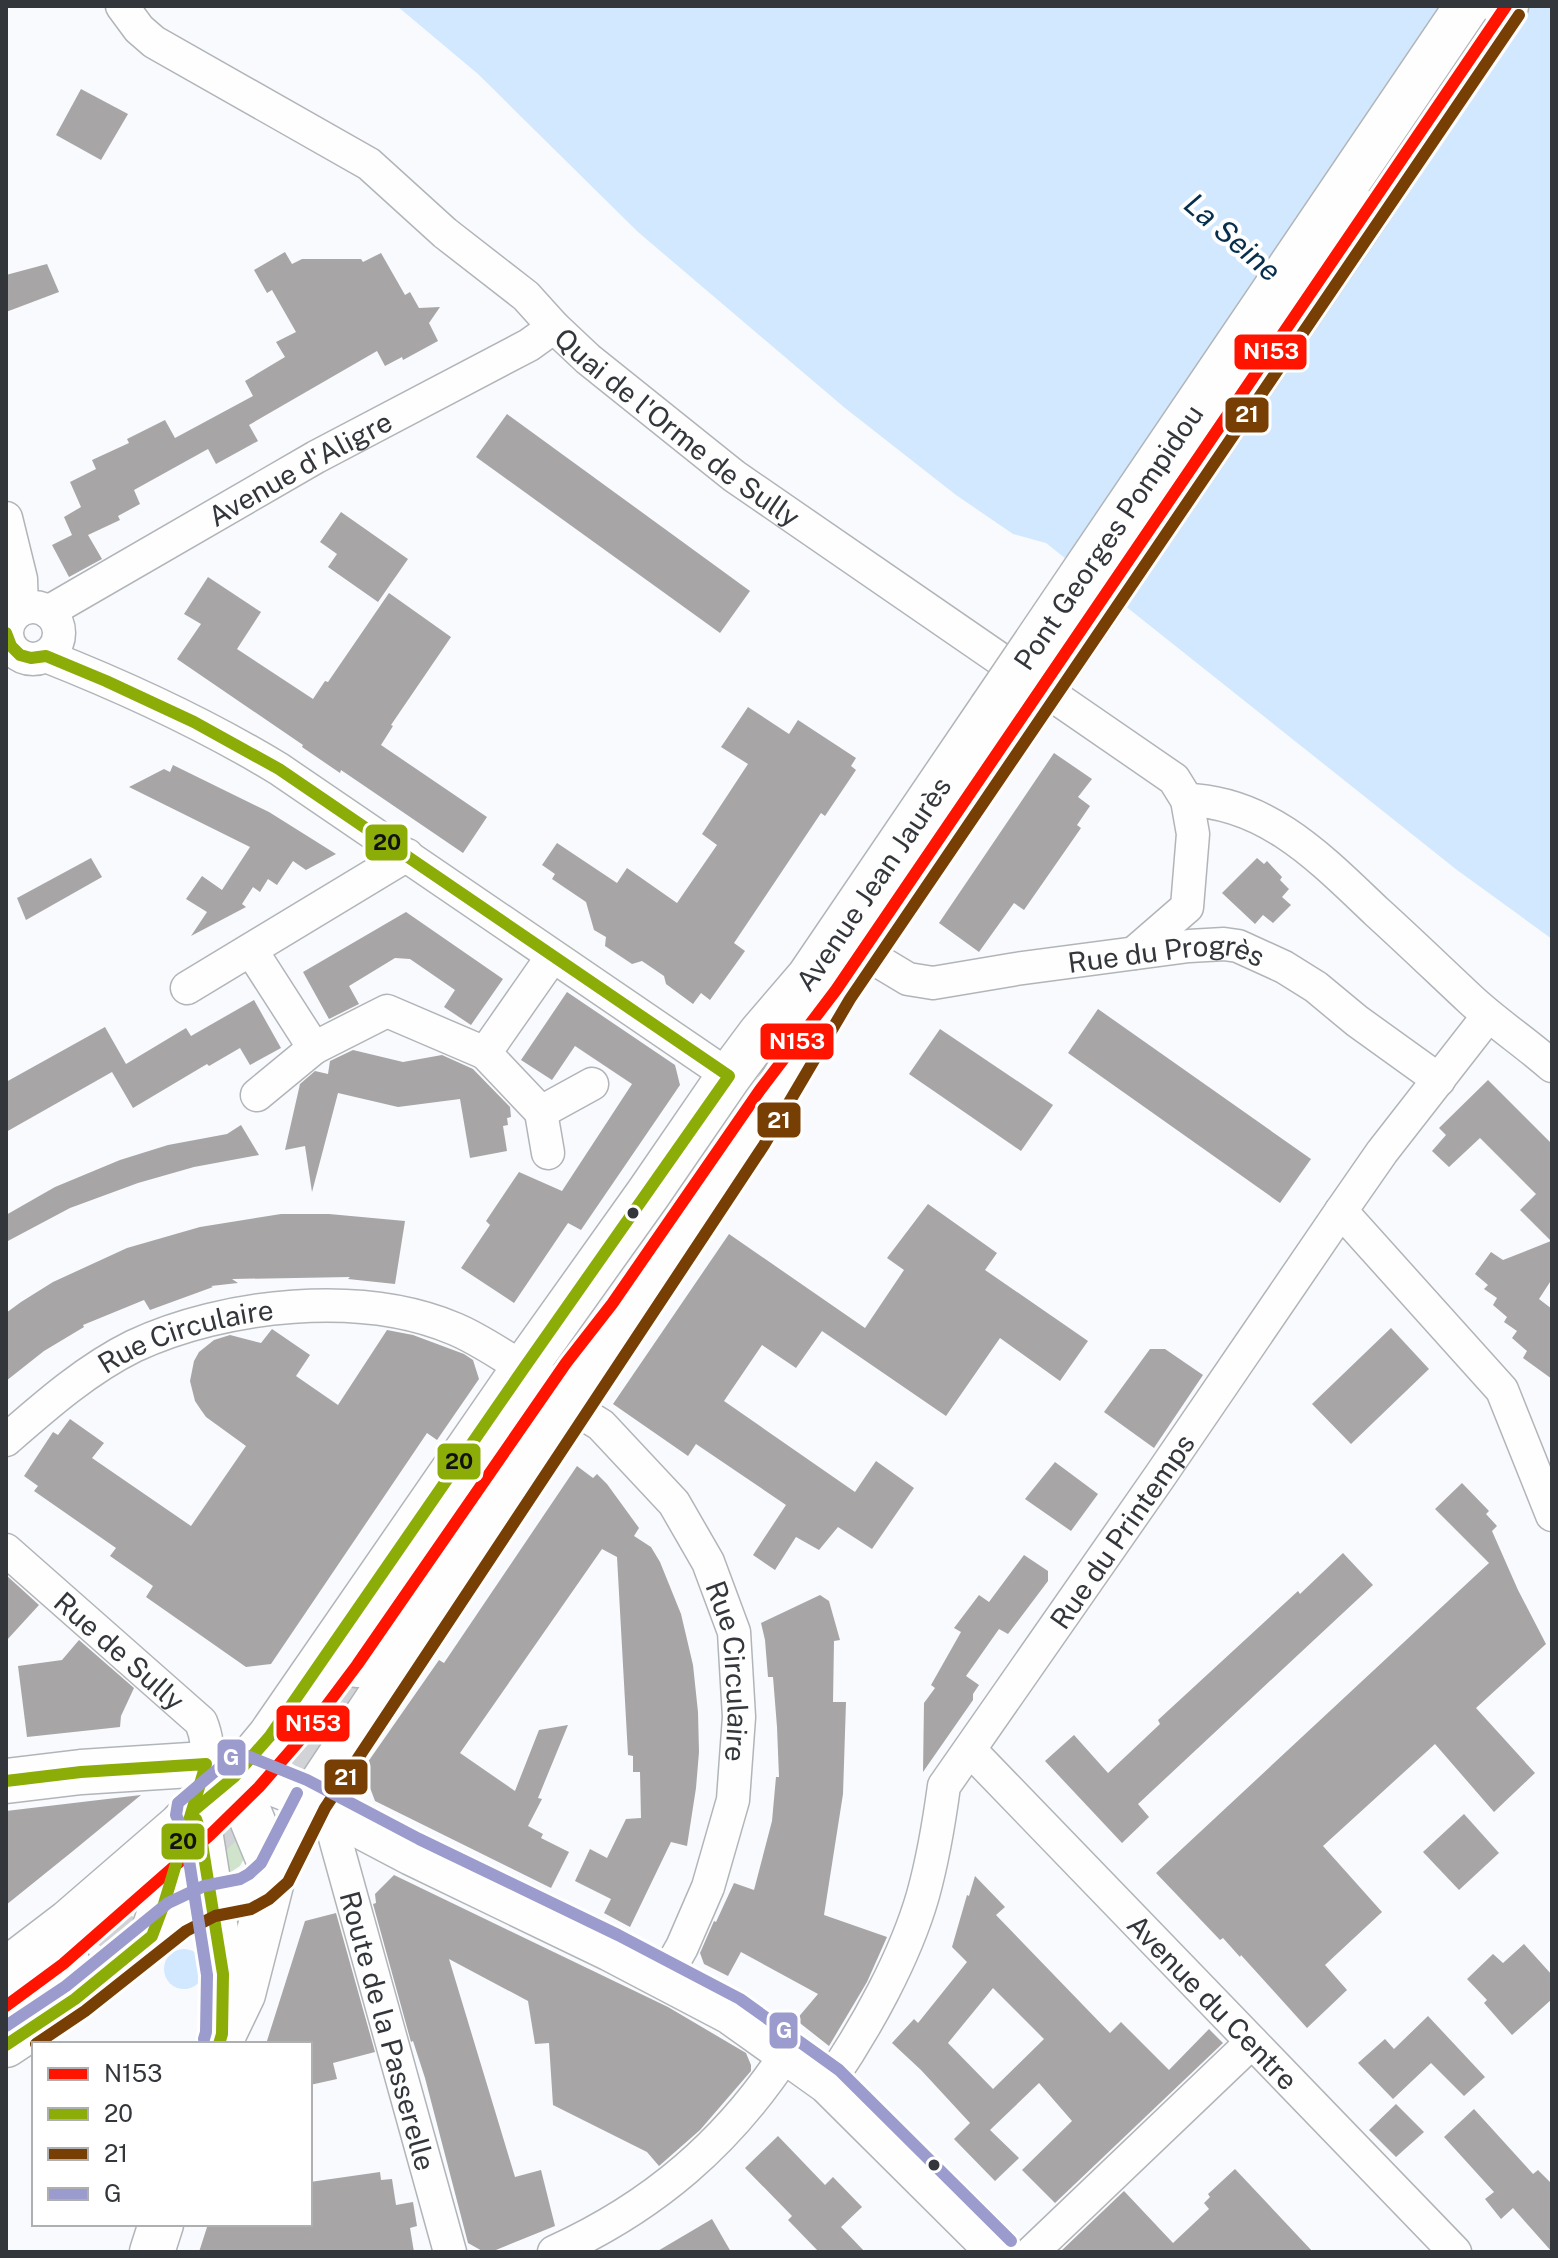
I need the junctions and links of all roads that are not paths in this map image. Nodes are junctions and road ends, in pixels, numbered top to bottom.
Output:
1 (122, 6) edge
2 (1467, 6) edge
3 (1506, 6) edge
4 (554, 327) junction
5 (6, 518) edge
6 (35, 610) junction
7 (7, 642) edge
8 (46, 656) junction
9 (1004, 718) junction
10 (1187, 800) junction
11 (407, 855) junction
12 (1187, 907) junction
13 (1224, 944) junction
14 (251, 950) junction
15 (863, 952) junction
16 (1134, 953) junction
17 (552, 957) junction
18 (823, 984) junction
19 (187, 988) dead end
20 (1488, 1016) junction
21 (314, 1048) junction
22 (485, 1053) junction
23 (1552, 1066) edge
24 (729, 1076) junction
25 (1439, 1080) junction
26 (592, 1084) dead end
27 (257, 1095) dead end
28 (541, 1112) junction
29 (548, 1153) dead end
30 (1341, 1211) junction
31 (524, 1368) junction
32 (572, 1407) junction
33 (6, 1440) edge
34 (1552, 1515) edge
35 (6, 1550) edge
36 (357, 1665) tunnel mouth
37 (970, 1750) junction
38 (223, 1767) junction
39 (6, 1781) edge
40 (319, 1804) junction
41 (192, 1812) junction
42 (274, 1873) junction
43 (210, 1901) junction
44 (152, 1936) junction
45 (93, 1938) tunnel mouth
46 (6, 1970) edge
47 (665, 1977) junction
48 (6, 2006) edge
49 (221, 2039) edge
50 (1252, 2042) junction
51 (6, 2045) edge
52 (788, 2051) junction
53 (829, 2082) junction
54 (160, 2226) edge
55 (152, 2252) edge
56 (450, 2252) edge
57 (554, 2252) edge
58 (1000, 2252) edge
59 (1032, 2252) edge
60 (1455, 2252) edge

1 - 4 street, Quai de l'Orme de Sully
2 - 9 main road, Pont Georges Pompidou, bridge
3 - 9 main road, Pont Georges Pompidou, bridge
4 - 6 street, Avenue d'Aligre
4 - 10 street, Quai de l'Orme de Sully
5 - 6 street
6 - 7 street
6 - 8 street
7 - 8 street
8 - 11 street
9 - 15 main road, Avenue Jean Jaurès
9 - 18 main road, Avenue Jean Jaurès
10 - 12 street
10 - 20 street
11 - 14 street
11 - 17 street
12 - 13 street
12 - 16 street
13 - 16 street, Rue du Progrès
13 - 25 street, Rue du Progrès
14 - 19 street
14 - 21 street
15 - 16 street, Rue du Progrès
15 - 18 main road, Avenue Jean Jaurès
17 - 22 street
17 - 24 street
18 - 24 main road, Avenue Jean Jaurès
18 - 32 main road, Avenue Jean Jaurès
18 - 36 main road
20 - 23 street
20 - 25 street, Rue du Printemps
21 - 22 street
21 - 27 street
22 - 28 street
24 - 31 main road, Avenue Jean Jaurès
25 - 30 street, Rue du Printemps
26 - 28 street
28 - 29 street
30 - 34 street
30 - 37 street, Rue du Printemps
31 - 33 street, Rue Circulaire
31 - 38 main road, Avenue Jean Jaurès
32 - 40 main road, Avenue Jean Jaurès
32 - 47 street, Rue Circulaire
35 - 38 street, Rue de Sully
37 - 50 street, Avenue du Centre
37 - 53 street, Rue du Printemps
38 - 39 main road
38 - 40 main road
38 - 41 main road, Avenue Jean Jaurès
38 - 42 main road
40 - 42 main road, Avenue Jean Jaurès
40 - 47 main road
40 - 56 street, Route de la Passerelle
41 - 43 main road
41 - 44 main road
41 - 46 main road, Avenue Jean Jaurès
42 - 43 main road
42 - 49 main road, Avenue Jean Jaurès
43 - 44 main road
43 - 49 main road
44 - 51 main road
45 - 48 main road
47 - 52 main road
50 - 59 street
50 - 60 street, Avenue du Centre
52 - 53 main road
52 - 57 street
53 - 58 main road
54 - 55 main road

